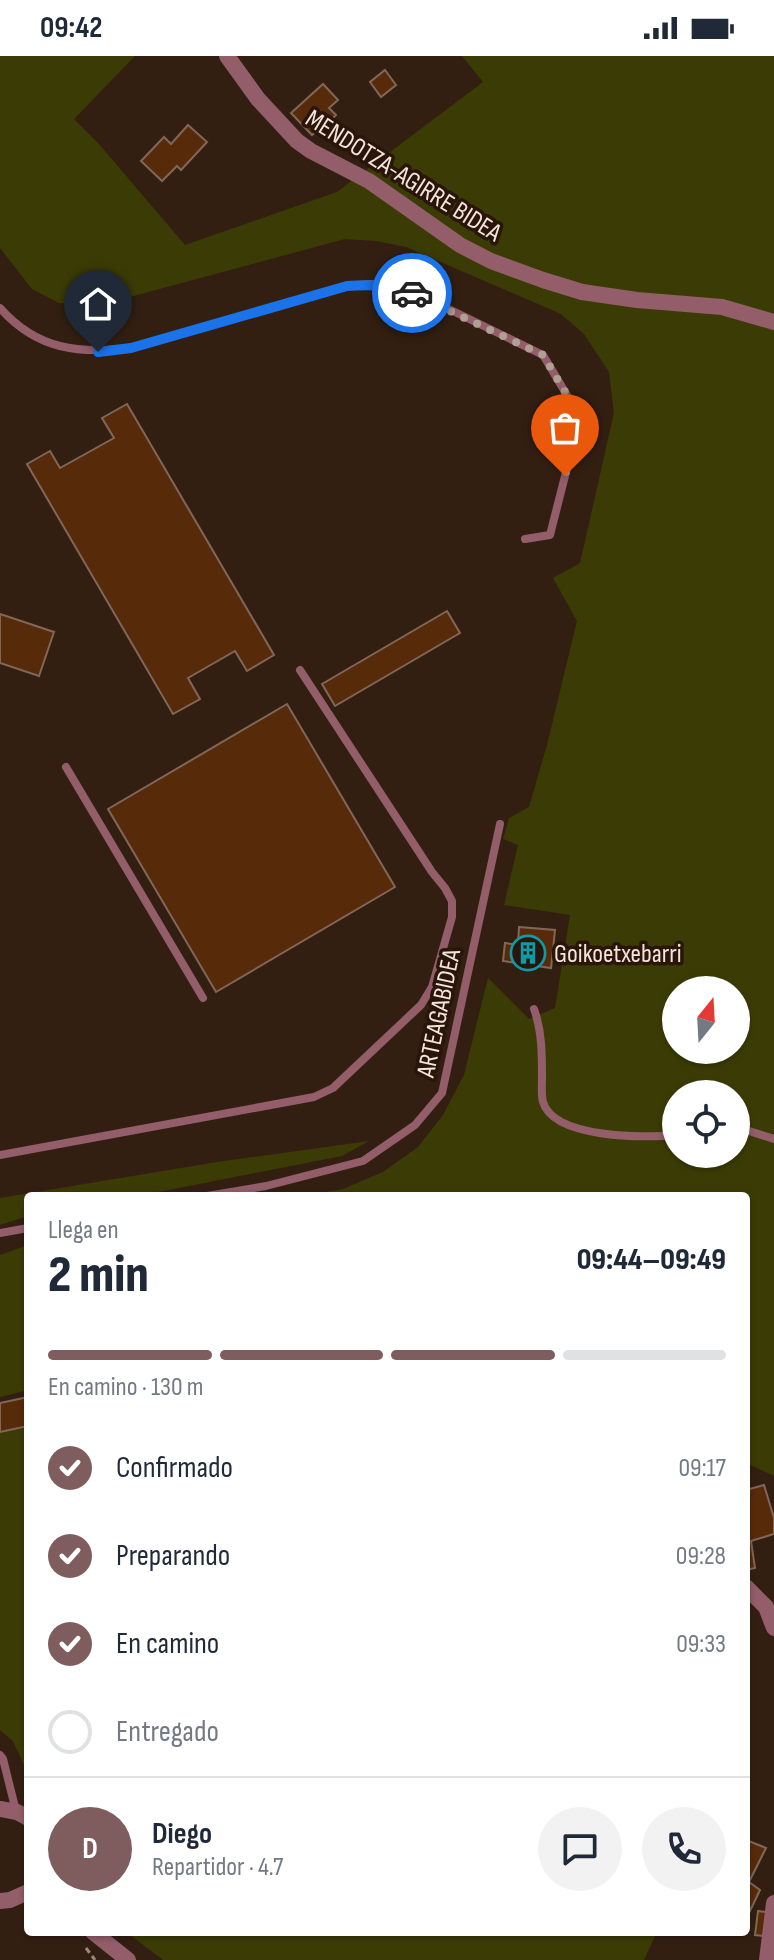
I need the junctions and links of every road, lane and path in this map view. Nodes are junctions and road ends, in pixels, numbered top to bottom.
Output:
1 (227, 56) edge
2 (0, 308) edge
3 (774, 322) edge
4 (525, 539) dead end
5 (300, 670) dead end
6 (66, 767) dead end
7 (500, 824) dead end
8 (203, 998) dead end
9 (534, 1009) dead end
10 (750, 1131) edge
11 (662, 1135) edge
12 (774, 1139) edge
13 (0, 1155) edge
14 (231, 1192) edge
15 (24, 1229) edge
16 (0, 1233) edge
17 (750, 1591) edge
18 (774, 1628) edge
19 (0, 1755) edge
20 (15, 1813) edge
21 (24, 1894) edge
22 (0, 1901) edge
23 (774, 1903) edge
24 (87, 1937) edge
25 (95, 1960) edge
26 (128, 1960) edge
27 (767, 1960) edge

1 - 3 street, MENDOTZA-AGIRRE BIDEA
2 - 4 lane
5 - 13 lane
6 - 8 lane
7 - 14 lane, ARTEAGABIDEA
9 - 11 lane
10 - 12 lane
15 - 16 lane
17 - 18 street
19 - 20 lane
21 - 22 street
23 - 27 street
24 - 25 path
24 - 26 street

